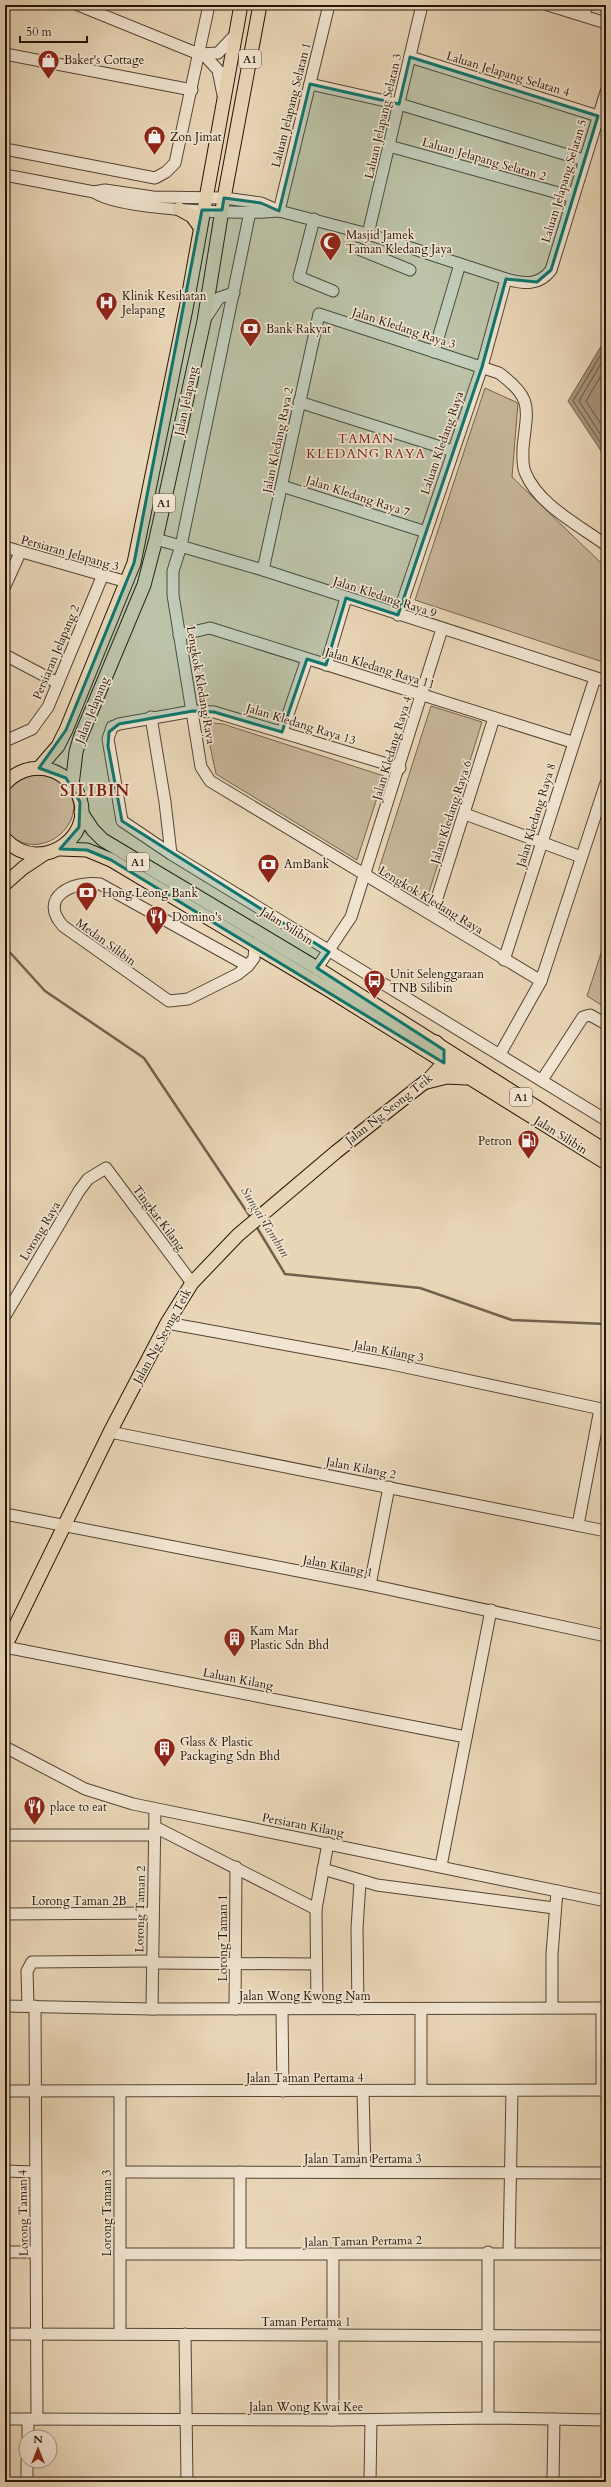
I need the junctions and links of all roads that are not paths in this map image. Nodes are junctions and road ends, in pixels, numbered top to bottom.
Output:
1 (209, 5) edge
2 (241, 5) edge
3 (260, 5) edge
4 (329, 5) edge
5 (422, 5) edge
6 (548, 5) edge
7 (79, 6) edge
8 (586, 10) edge
9 (606, 23) edge
10 (236, 34) junction
11 (5, 54) edge
12 (199, 54) junction
13 (410, 57) junction
14 (310, 84) junction
15 (192, 90) junction
16 (606, 92) edge
17 (223, 96) junction
18 (399, 104) junction
19 (598, 116) junction
20 (606, 126) edge
21 (389, 146) junction
22 (5, 149) edge
23 (584, 160) junction
24 (5, 175) edge
25 (94, 192) junction
26 (573, 197) junction
27 (203, 204) junction
28 (223, 204) junction
29 (178, 209) junction
30 (279, 211) junction
31 (250, 212) junction
32 (314, 219) junction
33 (200, 227) junction
34 (369, 234) junction
35 (460, 264) junction
36 (410, 270) dead end
37 (506, 279) junction
38 (333, 291) dead end
39 (234, 293) junction
40 (319, 314) joint
41 (204, 321) junction
42 (434, 352) junction
43 (482, 367) junction
44 (299, 402) junction
45 (453, 451) junction
46 (282, 486) junction
47 (426, 532) junction
48 (156, 539) junction
49 (606, 545) edge
50 (181, 546) junction
51 (5, 547) edge
52 (20, 553) junction
53 (263, 570) junction
54 (102, 577) junction
55 (127, 582) junction
56 (5, 586) edge
57 (346, 598) junction
58 (398, 614) junction
59 (442, 630) junction
60 (179, 635) junction
61 (5, 655) edge
62 (307, 659) junction
63 (326, 665) junction
64 (595, 678) junction
65 (606, 681) edge
66 (58, 684) junction
67 (422, 694) junction
68 (193, 711) junction
69 (151, 717) junction
70 (494, 718) junction
71 (282, 732) junction
72 (5, 742) edge
73 (572, 742) junction
74 (5, 768) edge
75 (40, 768) junction
76 (400, 768) junction
77 (23, 771) junction
78 (606, 783) edge
79 (5, 784) edge
80 (72, 785) junction
81 (81, 812) junction
82 (465, 814) junction
83 (5, 843) edge
84 (540, 844) junction
85 (60, 849) junction
86 (44, 854) junction
87 (170, 854) junction
88 (581, 858) junction
89 (364, 875) junction
90 (5, 884) edge
91 (432, 914) junction
92 (248, 927) junction
93 (329, 952) junction
94 (258, 955) junction
95 (504, 960) junction
96 (317, 968) junction
97 (541, 981) junction
98 (327, 989) junction
99 (606, 1024) edge
100 (436, 1042) junction
101 (421, 1048) junction
102 (500, 1054) junction
103 (444, 1062) junction
104 (470, 1079) junction
105 (542, 1080) junction
106 (423, 1083) junction
107 (606, 1120) edge
108 (606, 1151) edge
109 (606, 1163) edge
110 (106, 1168) joint
111 (192, 1283) junction
112 (5, 1316) edge
113 (167, 1323) junction
114 (603, 1409) edge
115 (110, 1432) junction
116 (389, 1487) junction
117 (5, 1514) edge
118 (578, 1525) junction
119 (64, 1526) junction
120 (606, 1531) edge
121 (370, 1585) junction
122 (491, 1610) junction
123 (606, 1636) edge
124 (5, 1647) edge
125 (466, 1737) junction
126 (5, 1747) edge
127 (156, 1809) junction
128 (155, 1831) junction
129 (5, 1834) edge
130 (328, 1842) junction
131 (441, 1866) junction
132 (236, 1867) junction
133 (322, 1869) junction
134 (360, 1882) junction
135 (557, 1891) junction
136 (606, 1901) edge
137 (316, 1908) junction
138 (554, 1908) junction
139 (153, 1913) junction
140 (5, 1914) edge
141 (152, 1962) junction
142 (235, 1962) junction
143 (316, 1964) junction
144 (5, 2006) edge
145 (32, 2006) junction
146 (552, 2007) junction
147 (317, 2008) junction
148 (604, 2008) edge
149 (152, 2009) junction
150 (235, 2009) junction
151 (282, 2009) junction
152 (358, 2009) junction
153 (421, 2009) junction
154 (421, 2090) junction
155 (512, 2090) junction
156 (604, 2090) edge
157 (5, 2091) edge
158 (36, 2091) junction
159 (120, 2091) junction
160 (283, 2091) junction
161 (363, 2091) junction
162 (5, 2172) edge
163 (35, 2172) junction
164 (121, 2172) junction
165 (240, 2172) junction
166 (365, 2172) junction
167 (510, 2173) junction
168 (606, 2173) edge
169 (5, 2252) edge
170 (36, 2252) junction
171 (488, 2252) junction
172 (509, 2253) junction
173 (120, 2254) junction
174 (240, 2254) junction
175 (606, 2254) edge
176 (333, 2255) junction
177 (5, 2334) edge
178 (38, 2334) junction
179 (120, 2334) junction
180 (185, 2334) junction
181 (333, 2335) junction
182 (488, 2335) junction
183 (606, 2336) edge
184 (488, 2418) junction
185 (5, 2419) edge
186 (33, 2419) junction
187 (554, 2419) junction
188 (186, 2420) junction
189 (333, 2420) junction
190 (371, 2420) junction
191 (606, 2420) edge
192 (30, 2429) edge
193 (27, 2469) edge
194 (27, 2482) edge
195 (187, 2482) edge
196 (370, 2482) edge
197 (553, 2482) edge

1 - 12 street
2 - 10 main road, Jalan Jelapang / A1
3 - 28 main road, Jalan Jelapang / A1
4 - 14 street, Laluan Jelapang Selatan 1
5 - 13 street, Laluan Jelapang Selatan 3
6 - 8 street
7 - 12 street
8 - 9 street
10 - 12 street
10 - 17 main road, Jalan Jelapang / A1
11 - 15 street
12 - 15 street
12 - 17 street
13 - 18 street, Laluan Jelapang Selatan 3
13 - 19 street, Laluan Jelapang Selatan 4
14 - 18 street
14 - 30 street, Laluan Jelapang Selatan 1
15 - 22 street
16 - 19 street, Laluan Jelapang Selatan 5
17 - 27 main road, Jalan Jelapang / A1
18 - 21 street, Laluan Jelapang Selatan 3
18 - 23 street
19 - 20 street
19 - 23 street, Laluan Jelapang Selatan 5
21 - 26 street, Laluan Jelapang Selatan 2
21 - 34 street, Laluan Jelapang Selatan 3
23 - 26 street, Laluan Jelapang Selatan 5
24 - 25 street
25 - 27 street
25 - 29 street
26 - 37 street, Laluan Jelapang Selatan 5
27 - 28 street
27 - 29 street
27 - 33 main road, Jalan Jelapang / A1
28 - 30 street
28 - 31 street
28 - 41 main road, Jalan Jelapang / A1
29 - 33 main road
30 - 31 street
30 - 32 street
31 - 39 street, Lengkok Kledang Raya
32 - 34 street
32 - 38 street
33 - 55 main road, Jalan Jelapang / A1
34 - 35 street
34 - 36 street, Laluan Jelapang Selatan 3
35 - 37 street
35 - 42 street
37 - 43 street, Laluan Kledang Raya
39 - 41 street
39 - 50 street, Lengkok Kledang Raya
40 - 42 street, Jalan Kledang Raya 3
40 - 44 street, Jalan Kledang Raya 2
41 - 48 main road, Jalan Jelapang / A1
42 - 43 street, Jalan Kledang Raya 3
43 - 45 street, Laluan Kledang Raya
43 - 49 street, Jalan Kledang Raya 3
44 - 45 street
44 - 46 street, Jalan Kledang Raya 2
45 - 47 street, Laluan Kledang Raya
46 - 47 street, Jalan Kledang Raya 7
46 - 53 street, Jalan Kledang Raya 2
47 - 58 street, Laluan Kledang Raya
48 - 50 street, Jalan Kledang Raya 9
48 - 80 main road, Jalan Jelapang / A1
50 - 53 street, Jalan Kledang Raya 9
50 - 60 street, Lengkok Kledang Raya
51 - 52 street, Persiaran Jelapang 3
52 - 54 street, Persiaran Jelapang 3
52 - 56 street
53 - 57 street, Jalan Kledang Raya 9
54 - 55 street, Persiaran Jelapang 3
54 - 66 street, Persiaran Jelapang 2
55 - 75 main road, Jalan Jelapang / A1
57 - 58 street, Jalan Kledang Raya 9
57 - 63 street
58 - 59 street, Jalan Kledang Raya 9
59 - 64 street, Jalan Kledang Raya 9
59 - 67 street, Jalan Kledang Raya 4
60 - 62 street, Jalan Kledang Raya 11
60 - 68 street, Lengkok Kledang Raya
61 - 66 street
62 - 63 street, Jalan Kledang Raya 11
62 - 71 street
63 - 67 street, Jalan Kledang Raya 11
64 - 65 street, Jalan Kledang Raya 9
64 - 73 street, Jalan Kledang Raya 8
66 - 72 street, Persiaran Jelapang 2
67 - 70 street, Jalan Kledang Raya 11
67 - 76 street, Jalan Kledang Raya 4
68 - 69 street, Jalan Silibin
68 - 71 street, Jalan Kledang Raya 13
68 - 89 street, Lengkok Kledang Raya
69 - 87 street
69 - 87 street, Jalan Silibin
70 - 73 street, Jalan Kledang Raya 11
70 - 82 street, Jalan Kledang Raya 6
71 - 76 street, Jalan Kledang Raya 13
73 - 84 street, Jalan Kledang Raya 8
74 - 77 main road
75 - 77 main road, A1
75 - 80 main road, A1
76 - 89 street, Jalan Kledang Raya 4
77 - 79 main road, A1
78 - 88 street
80 - 81 main road, A1
81 - 85 main road, A1
81 - 92 main road, Jalan Silibin / A1
82 - 84 street
82 - 91 street, Jalan Kledang Raya 6
83 - 86 main road, A1
84 - 88 street
84 - 95 street, Jalan Kledang Raya 8
85 - 86 main road, A1
85 - 94 main road, Jalan Silibin / A1
86 - 90 main road
87 - 93 street, Jalan Silibin
88 - 97 street
89 - 91 street, Lengkok Kledang Raya
89 - 93 street, Jalan Kledang Raya 4
91 - 95 street, Lengkok Kledang Raya
92 - 94 main road
92 - 96 main road, Jalan Silibin / A1
93 - 96 street, Jalan Kledang Raya 4
93 - 102 street, Jalan Silibin
94 - 94 street, Medan Silibin
94 - 96 main road
94 - 98 main road, Jalan Silibin / A1
95 - 97 street, Lengkok Kledang Raya
96 - 98 main road
96 - 100 main road, Jalan Silibin / A1
97 - 102 street
98 - 101 main road, Jalan Silibin / A1
99 - 105 street
100 - 103 main road
100 - 108 main road, Jalan Silibin / A1
101 - 103 main road, Jalan Silibin / A1
101 - 106 main road
102 - 105 street, Jalan Silibin
103 - 104 main road, Jalan Silibin / A1
103 - 106 main road, Jalan Ng Seong Teik
104 - 106 main road
104 - 109 main road, Jalan Silibin / A1
105 - 107 street, Jalan Silibin
106 - 111 main road, Jalan Ng Seong Teik
110 - 111 street, Tingkat Kilang
110 - 112 street, Lorong Raya
111 - 113 main road, Jalan Ng Seong Teik
113 - 114 street, Jalan Kilang 3
113 - 115 main road, Jalan Ng Seong Teik
114 - 118 street
115 - 116 street, Jalan Kilang 2
115 - 119 main road, Jalan Ng Seong Teik
116 - 118 street, Jalan Kilang 2
116 - 121 street
117 - 119 street, Jalan Kilang 1
118 - 120 street, Jalan Kilang 2
119 - 121 street, Jalan Kilang 1
119 - 124 main road, Jalan Ng Seong Teik
121 - 122 street, Jalan Kilang 1
122 - 123 street, Jalan Kilang 1
122 - 125 street
124 - 125 street, Laluan Kilang
125 - 131 street
126 - 127 street, Persiaran Kilang
127 - 128 street, Lorong Taman 2
127 - 130 street, Persiaran Kilang
128 - 129 street
128 - 132 street
128 - 139 street, Lorong Taman 2
130 - 131 street, Persiaran Kilang
130 - 133 street
131 - 135 street, Persiaran Kilang
132 - 137 street
132 - 142 street, Lorong Taman 1
133 - 134 street
133 - 137 street
134 - 138 street
134 - 152 street
135 - 136 street, Persiaran Kilang
135 - 138 street
137 - 143 street
138 - 146 street
139 - 140 street, Lorong Taman 2B
139 - 141 street, Lorong Taman 2
141 - 142 street
141 - 145 street, Lorong Taman 4
141 - 149 street, Lorong Taman 2
142 - 143 street
142 - 150 street, Lorong Taman 1
143 - 147 street
144 - 145 street, Jalan Wong Kwong Nam
145 - 149 street, Jalan Wong Kwong Nam
145 - 158 street, Lorong Taman 4
146 - 148 street, Jalan Wong Kwong Nam
146 - 153 street, Jalan Wong Kwong Nam
147 - 151 street, Jalan Wong Kwong Nam
147 - 152 street, Jalan Wong Kwong Nam
148 - 156 street
149 - 150 street, Jalan Wong Kwong Nam
150 - 151 street, Jalan Wong Kwong Nam
151 - 160 street
152 - 153 street, Jalan Wong Kwong Nam
153 - 154 street
154 - 155 street, Jalan Taman Pertama 4
154 - 161 street, Jalan Taman Pertama 4
155 - 156 street, Jalan Taman Pertama 4
155 - 167 street
157 - 158 street, Jalan Taman Pertama 4
158 - 159 street, Jalan Taman Pertama 4
158 - 163 street, Lorong Taman 4
159 - 160 street, Jalan Taman Pertama 4
159 - 164 street, Lorong Taman 3
160 - 161 street, Jalan Taman Pertama 4
161 - 166 street
162 - 163 street
163 - 170 street, Lorong Taman 4
164 - 165 street, Jalan Taman Pertama 3
164 - 173 street, Lorong Taman 3
165 - 166 street, Jalan Taman Pertama 3
165 - 174 street
166 - 167 street, Jalan Taman Pertama 3
167 - 168 street, Jalan Taman Pertama 3
167 - 172 street
169 - 170 street
170 - 178 street, Lorong Taman 4
171 - 172 street, Jalan Taman Pertama 2
171 - 176 street, Jalan Taman Pertama 2
171 - 182 street
172 - 175 street, Jalan Taman Pertama 2
173 - 174 street, Jalan Taman Pertama 2
173 - 179 street, Lorong Taman 3
174 - 176 street, Jalan Taman Pertama 2
176 - 181 street
177 - 178 street, Taman Pertama 1
178 - 179 street, Taman Pertama 1
178 - 186 street, Lorong Taman 4
179 - 180 street, Taman Pertama 1
180 - 181 street, Taman Pertama 1
180 - 188 street
181 - 182 street, Taman Pertama 1
181 - 189 street
182 - 183 street, Taman Pertama 1
182 - 184 street
184 - 187 street, Jalan Wong Kwai Kee
184 - 190 street, Jalan Wong Kwai Kee
185 - 186 street, Jalan Wong Kwai Kee
186 - 188 street, Jalan Wong Kwai Kee
186 - 192 street, Lorong Taman 4
187 - 191 street, Jalan Wong Kwai Kee
187 - 197 street
188 - 189 street, Jalan Wong Kwai Kee
188 - 195 street
189 - 190 street, Jalan Wong Kwai Kee
190 - 196 street
193 - 194 street

